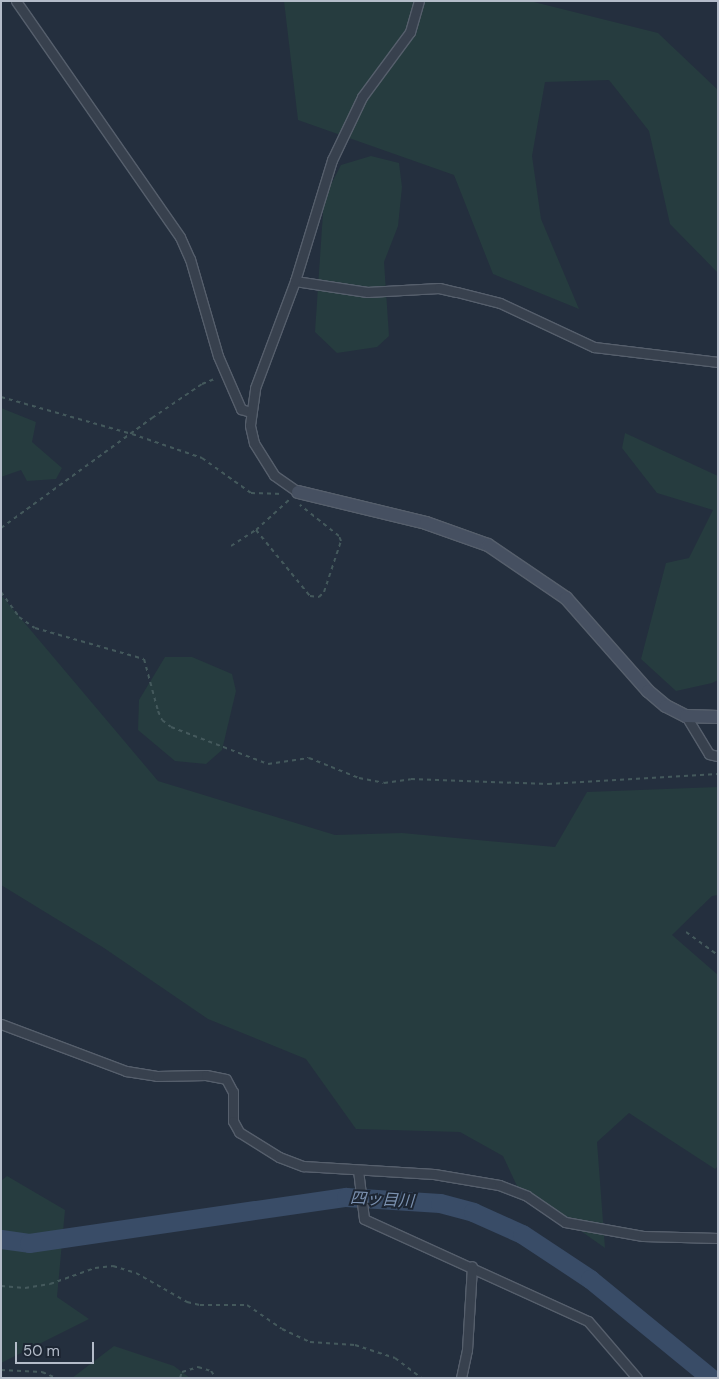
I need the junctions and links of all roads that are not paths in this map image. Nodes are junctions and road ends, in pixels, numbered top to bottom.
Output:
1 (16, 1) edge
2 (419, 1) edge
3 (295, 281) junction
4 (718, 362) edge
5 (250, 412) junction
6 (298, 498) joint
7 (686, 716) junction
8 (718, 717) edge
9 (718, 756) edge
10 (1, 1024) edge
11 (358, 1170) junction
12 (718, 1238) edge
13 (472, 1266) junction
14 (461, 1378) edge
15 (637, 1378) edge

1 - 5 street
2 - 3 street
3 - 4 street
3 - 5 street
5 - 6 street
6 - 7 street
7 - 8 street
7 - 9 street
10 - 11 street
11 - 12 street
11 - 13 street
13 - 14 street
13 - 15 street

